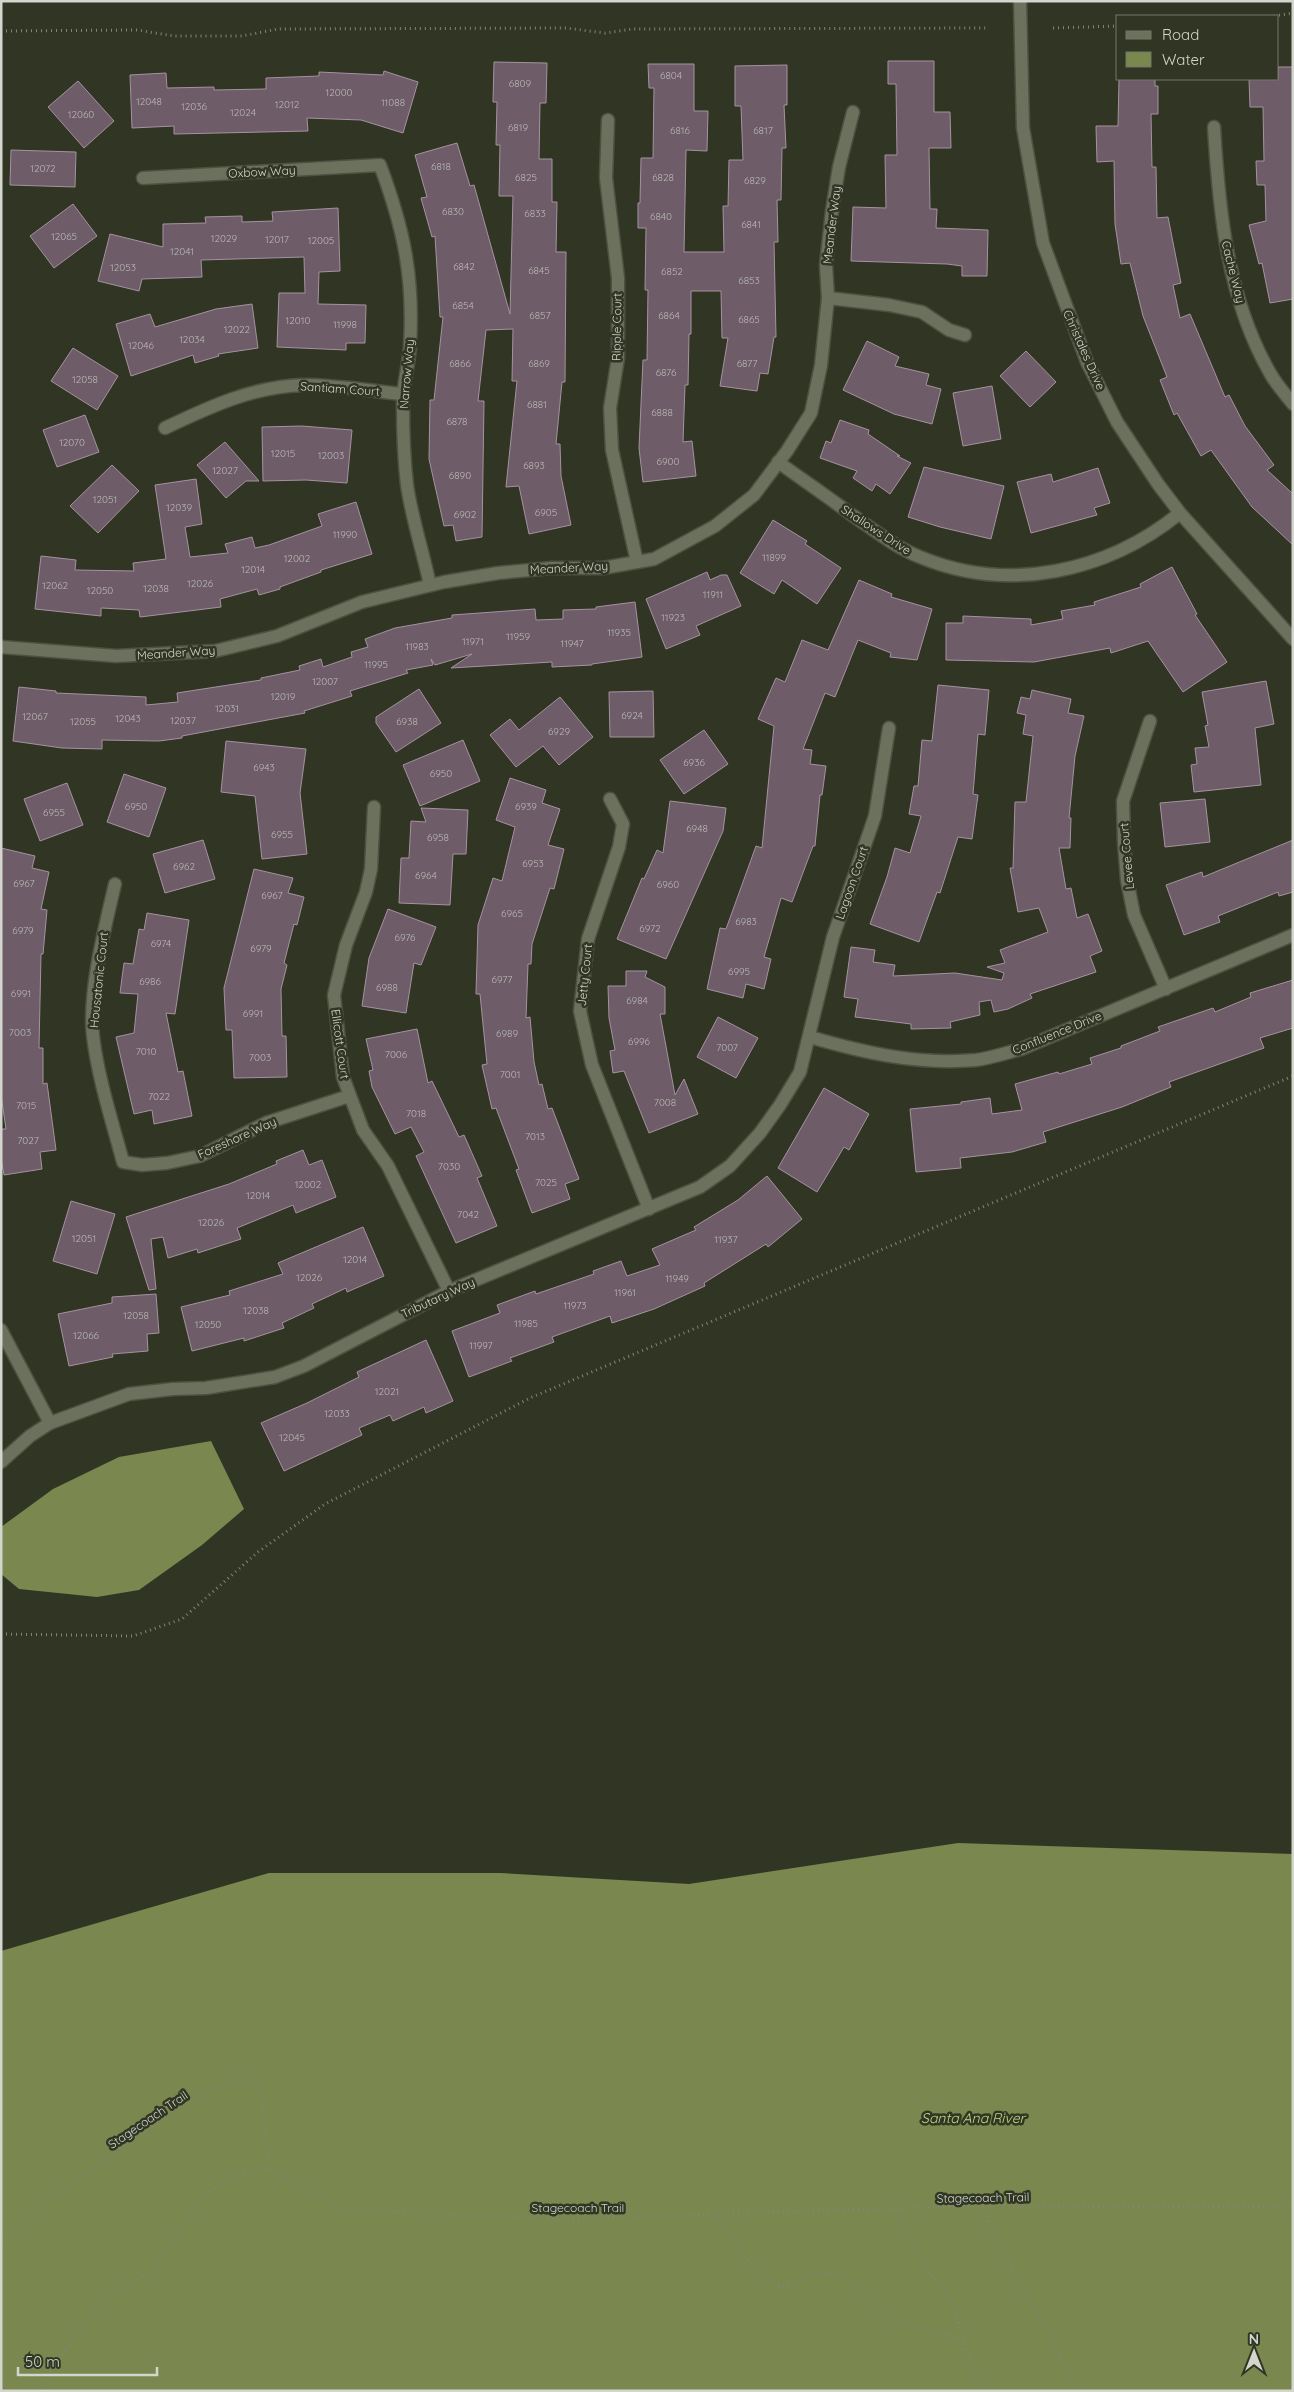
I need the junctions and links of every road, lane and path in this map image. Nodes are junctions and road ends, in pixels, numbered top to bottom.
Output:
1 (1020, 1) edge
2 (1293, 13) edge
3 (1279, 15) edge
4 (1116, 26) edge
5 (988, 28) dead end
6 (1053, 28) dead end
7 (1, 31) edge
8 (853, 112) dead end
9 (608, 120) dead end
10 (1214, 127) dead end
11 (380, 165) joint
12 (143, 178) dead end
13 (828, 298) junction
14 (965, 335) dead end
15 (403, 394) junction
16 (1293, 404) edge
17 (165, 428) dead end
18 (778, 462) junction
19 (1180, 513) junction
20 (636, 562) junction
21 (430, 585) junction
22 (1293, 638) edge
23 (1, 647) edge
24 (1150, 721) dead end
25 (889, 728) dead end
26 (610, 799) dead end
27 (374, 807) dead end
28 (115, 884) dead end
29 (1293, 935) edge
30 (1166, 989) junction
31 (810, 1037) junction
32 (1293, 1076) edge
33 (349, 1096) junction
34 (122, 1162) joint
35 (649, 1209) junction
36 (449, 1291) junction
37 (1, 1330) edge
38 (50, 1423) junction
39 (1, 1462) edge
40 (1, 1634) edge
41 (268, 2168) junction
42 (982, 2206) junction
43 (1293, 2207) edge
44 (897, 2209) junction
45 (710, 2214) junction
46 (1, 2241) edge
47 (963, 2339) junction
48 (45, 2391) edge
49 (981, 2391) edge
50 (1076, 2391) edge

1 - 19 street, Christales Drive
2 - 3 path
4 - 6 path
5 - 7 path
8 - 13 street, Meander Way
9 - 20 street, Ripple Court
10 - 16 street, Cache Way
11 - 12 street, Oxbow Way
11 - 15 street, Narrow Way
13 - 14 street
13 - 18 street, Meander Way
15 - 17 street, Santiam Court
15 - 21 street, Narrow Way
18 - 19 street, Shallows Drive
18 - 20 street, Meander Way
19 - 22 street, Christales Drive
20 - 21 street, Meander Way
21 - 23 street, Meander Way
24 - 30 street, Levee Court
25 - 31 street, Lagoon Court
26 - 35 street, Jetty Court
27 - 33 street, Ellicott Court
28 - 34 street, Housatonic Court
29 - 30 street, Confluence Drive
30 - 31 street, Confluence Drive
31 - 35 street, Tributary Way
32 - 40 path
33 - 34 street, Foreshore Way
33 - 36 street, Ellicott Court
35 - 36 street, Tributary Way
36 - 38 street, Tributary Way
37 - 38 street
38 - 39 street, Tributary Way
41 - 45 path, Stagecoach Trail
41 - 46 path, Stagecoach Trail
41 - 48 path
42 - 43 path, Stagecoach Trail
42 - 44 path, Stagecoach Trail
42 - 50 path
44 - 45 path, Stagecoach Trail
44 - 47 path
45 - 47 path
47 - 49 path

